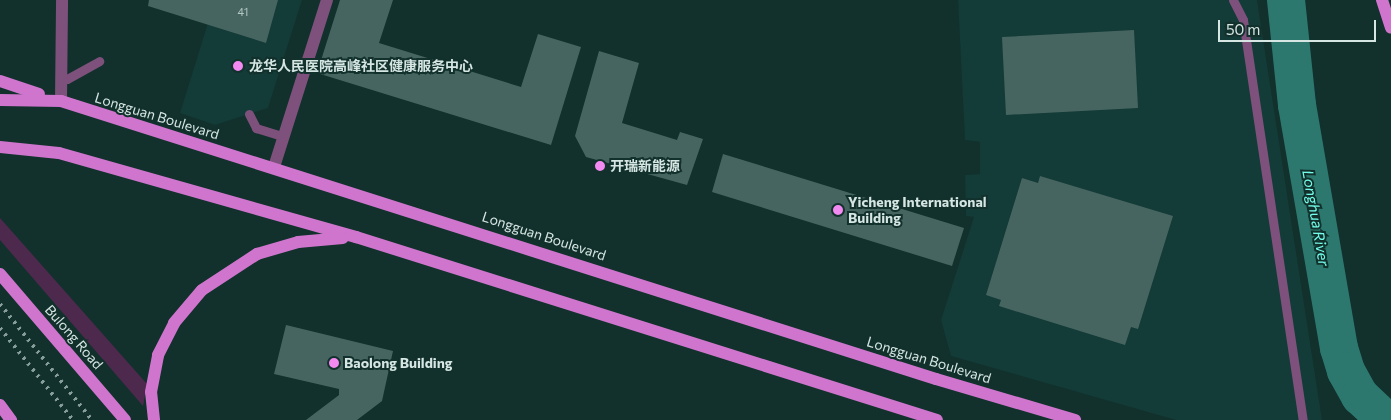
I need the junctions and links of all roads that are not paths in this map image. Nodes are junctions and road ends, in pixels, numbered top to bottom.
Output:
1 (62, 0) edge
2 (327, 0) edge
3 (1233, 0) edge
4 (1382, 0) edge
5 (1391, 28) edge
6 (99, 62) dead end
7 (61, 78) junction
8 (0, 81) edge
9 (0, 100) edge
10 (61, 101) junction
11 (249, 114) dead end
12 (283, 136) junction
13 (0, 146) edge
14 (274, 167) junction
15 (356, 237) junction
16 (0, 274) edge
17 (0, 405) edge
18 (11, 420) edge
19 (125, 420) edge
20 (154, 420) edge
21 (937, 420) edge
22 (1075, 420) edge
23 (1304, 420) edge

1 - 7 street
2 - 12 street
3 - 23 lane
4 - 5 main road
6 - 7 lane
7 - 10 street
8 - 10 main road
9 - 10 main road, Longguan Boulevard
10 - 14 main road, Longguan Boulevard
11 - 12 lane
12 - 14 street
13 - 15 main road
14 - 22 main road, Longguan Boulevard
15 - 20 main road
15 - 21 main road
16 - 19 main road, Bulong Road
17 - 18 main road

